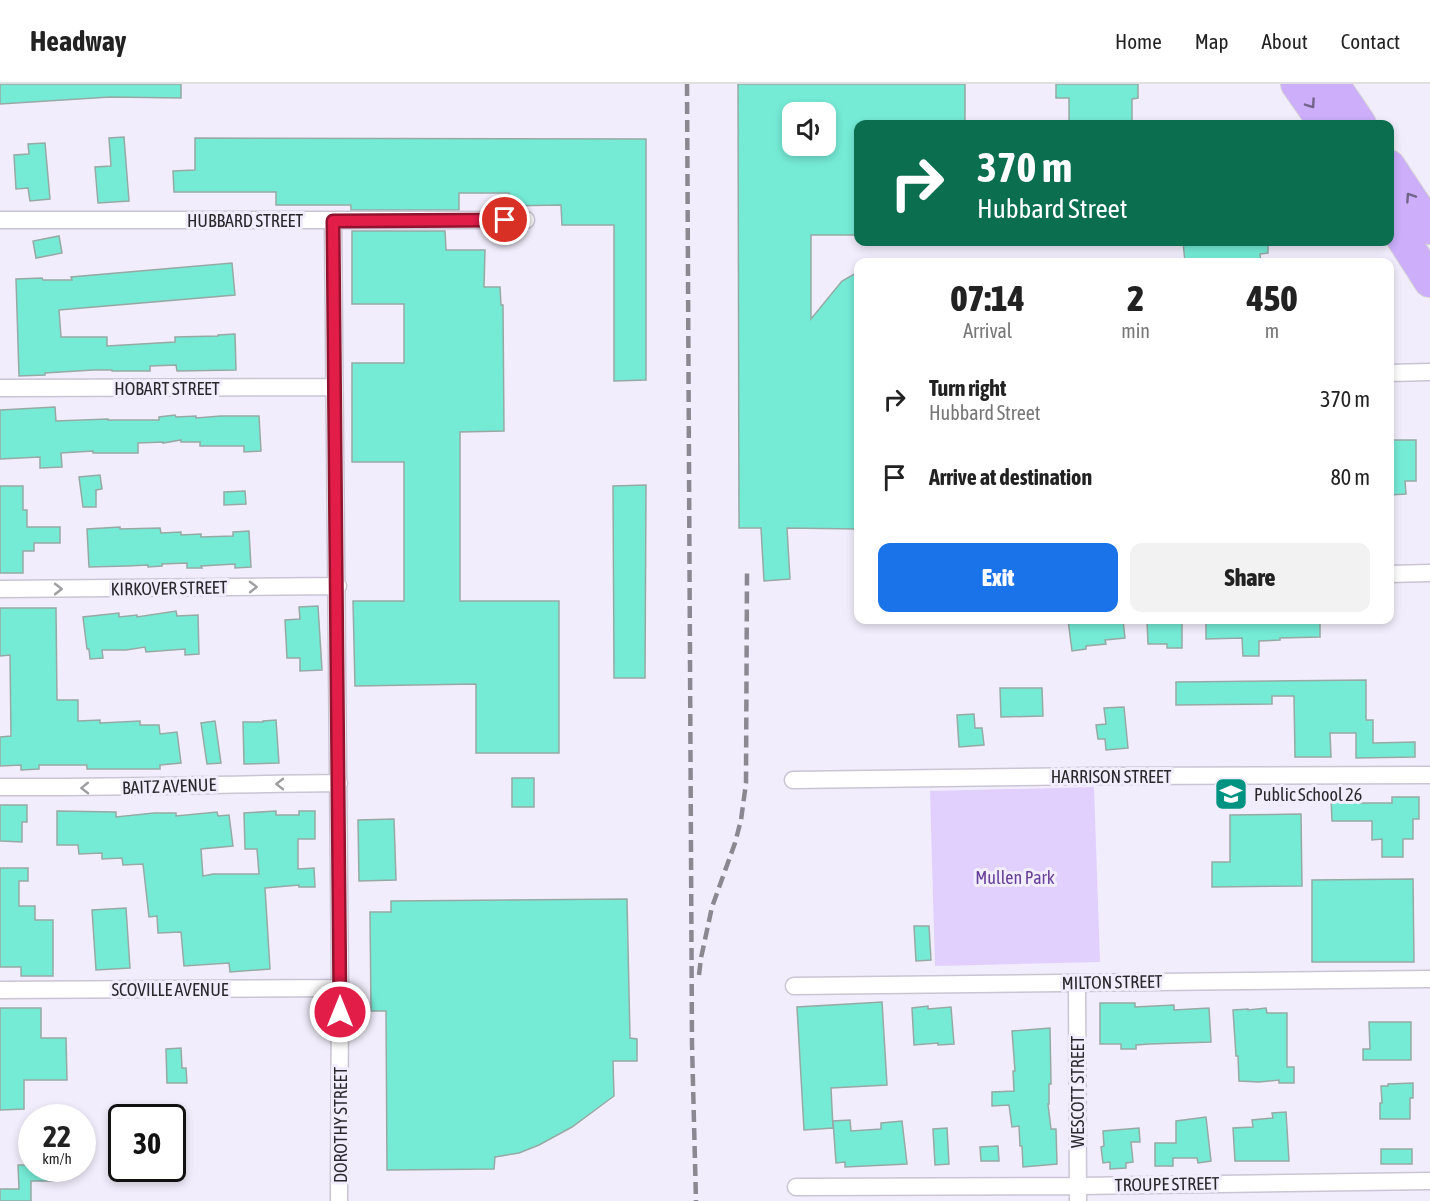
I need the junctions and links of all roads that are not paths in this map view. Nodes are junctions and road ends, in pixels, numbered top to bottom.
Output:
1 (1297, 84) edge
2 (1333, 84) edge
3 (1322, 120) edge
4 (1357, 120) edge
5 (1394, 174) edge
6 (0, 220) edge
7 (526, 220) dead end
8 (333, 221) junction
9 (1394, 226) edge
10 (1430, 228) edge
11 (1430, 281) edge
12 (1430, 372) edge
13 (1394, 373) edge
14 (334, 387) junction
15 (0, 388) edge
16 (1430, 573) edge
17 (1394, 574) edge
18 (338, 586) junction
19 (0, 589) edge
20 (1430, 775) edge
21 (793, 780) dead end
22 (339, 783) junction
23 (0, 787) edge
24 (1430, 979) edge
25 (1077, 982) junction
26 (794, 986) dead end
27 (340, 988) junction
28 (0, 990) edge
29 (1430, 1181) edge
30 (796, 1187) dead end
31 (1078, 1193) edge
32 (339, 1201) edge

1 -> 3 highway
2 - 4 highway
10 -> 5 highway
6 - 8 street, HUBBARD STREET
7 - 8 street, HUBBARD STREET
8 - 14 street, DOROTHY STREET
9 - 11 highway
12 - 13 street
14 - 15 street, HOBART STREET
14 - 18 street, DOROTHY STREET
16 - 17 street
19 -> 18 street, KIRKOVER STREET
18 - 22 street, DOROTHY STREET
20 - 21 street, HARRISON STREET
22 -> 23 street, BAITZ AVENUE
22 - 27 street, DOROTHY STREET
24 - 25 street, MILTON STREET
25 - 26 street, MILTON STREET
25 - 31 street, WESCOTT STREET
27 - 28 street, SCOVILLE AVENUE
27 - 32 street, DOROTHY STREET
29 - 31 street, TROUPE STREET
30 - 31 street, TROUPE STREET

